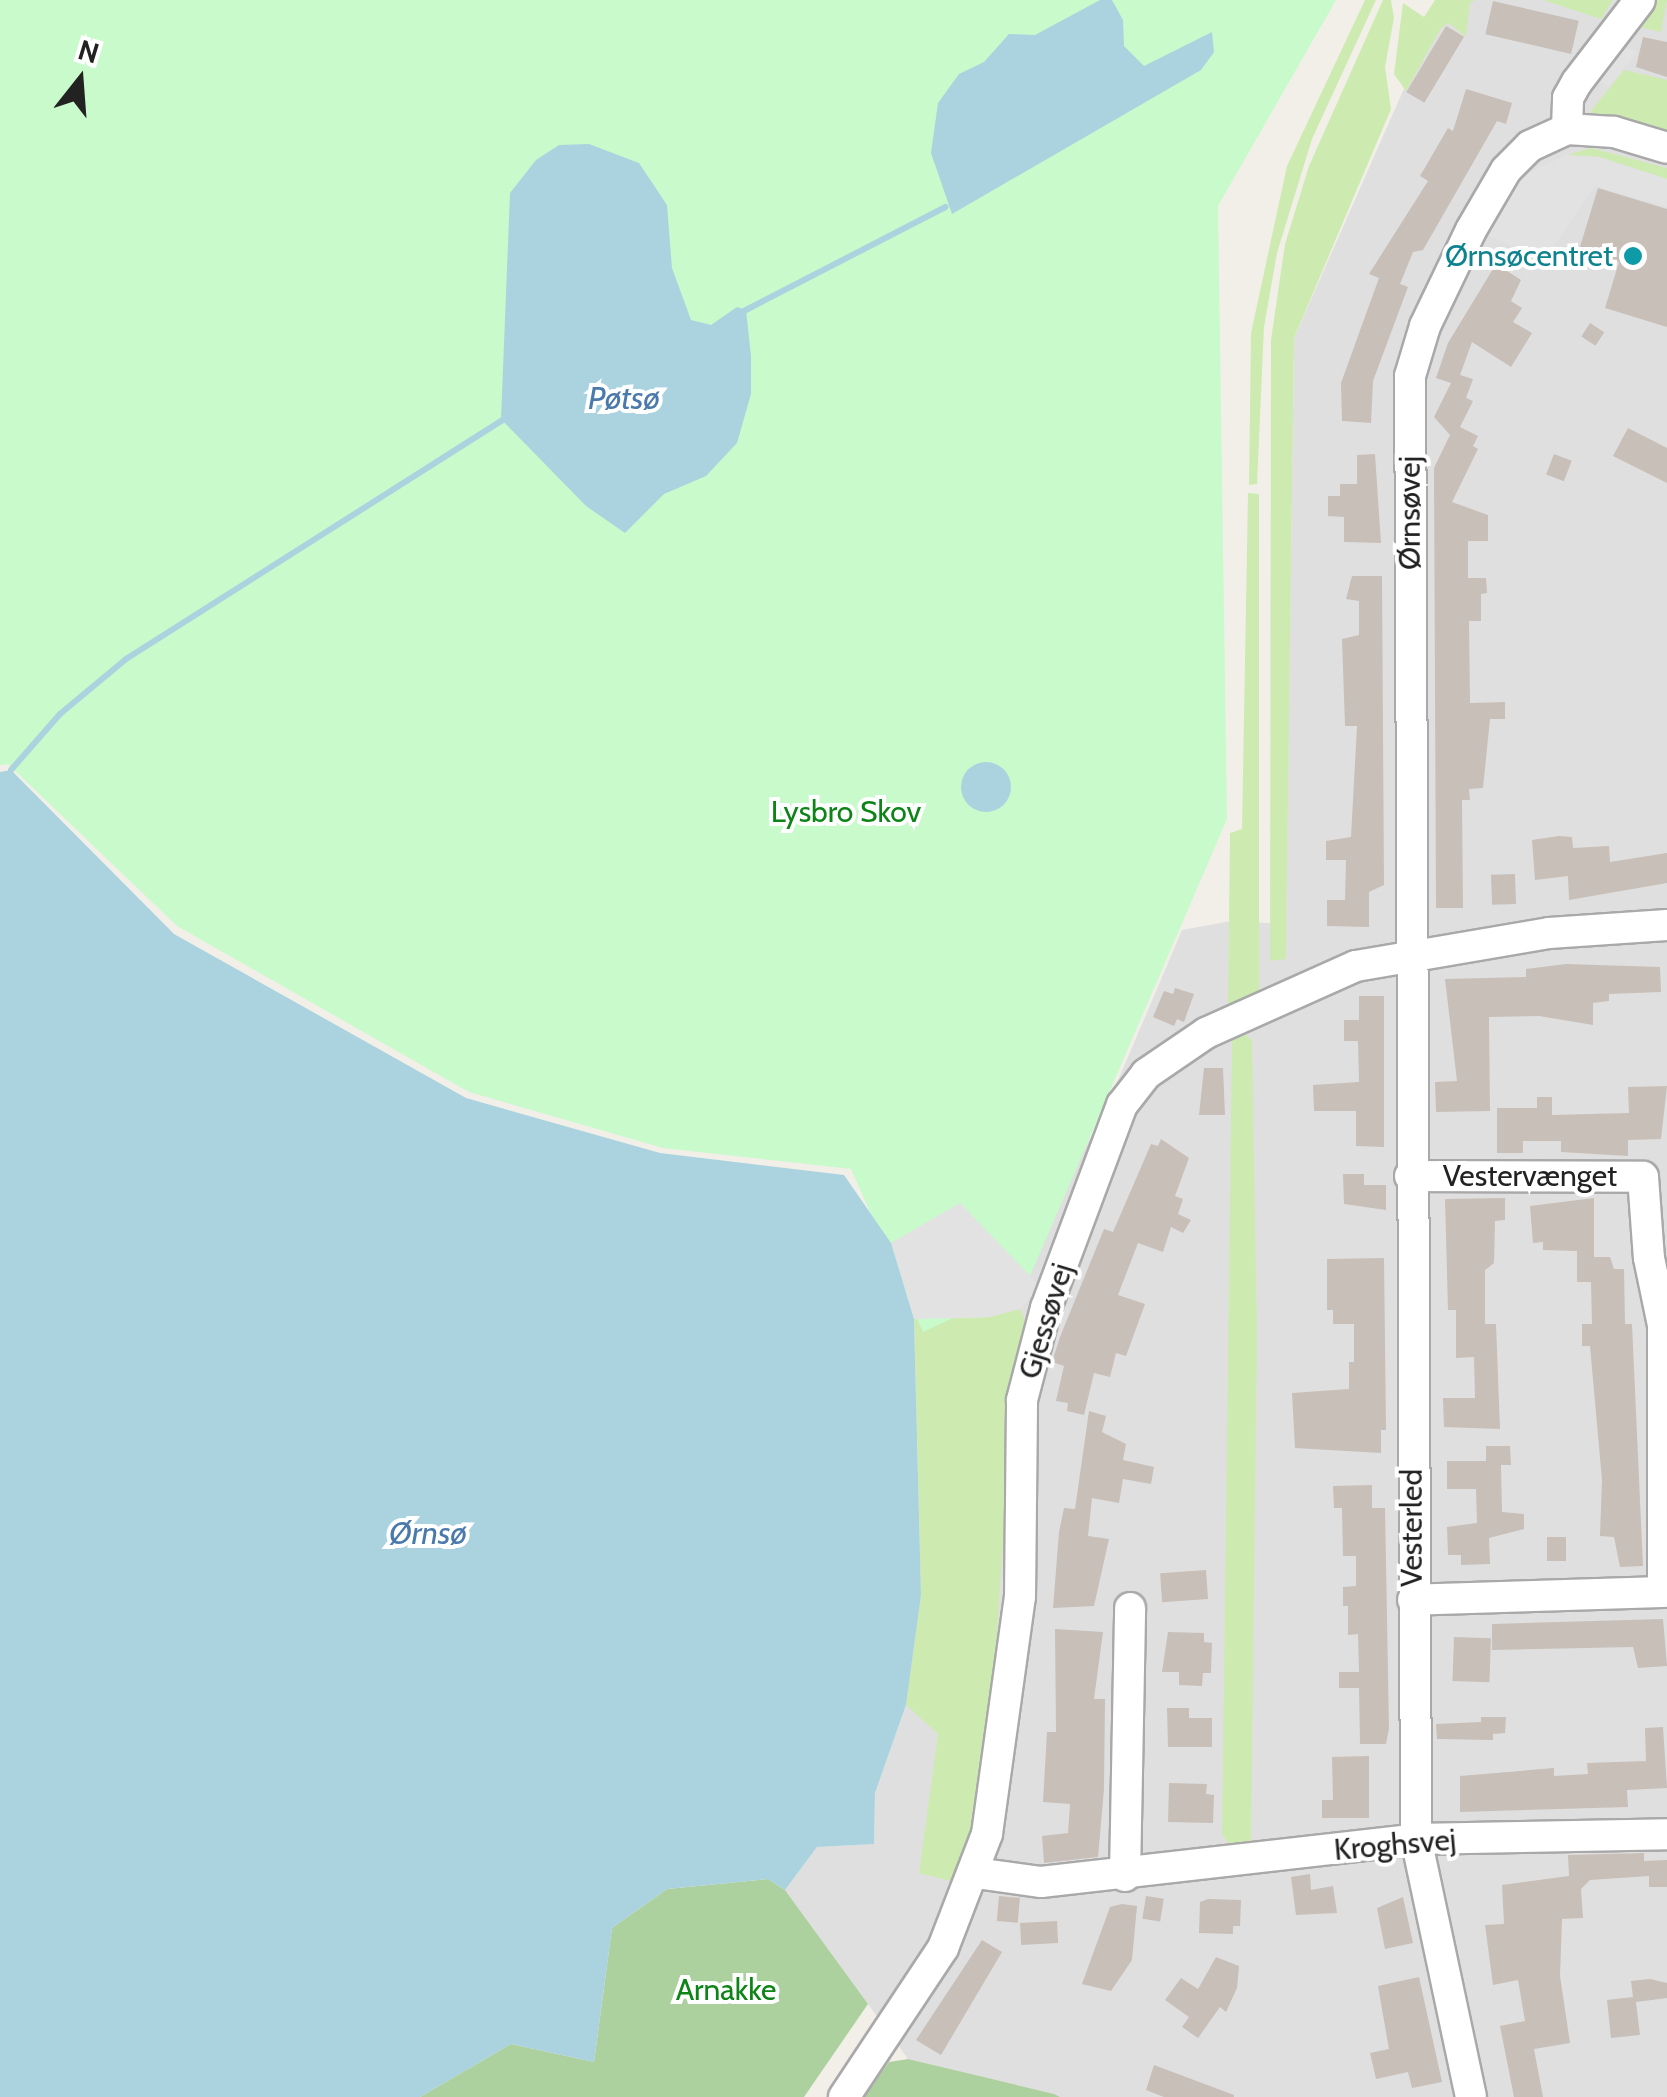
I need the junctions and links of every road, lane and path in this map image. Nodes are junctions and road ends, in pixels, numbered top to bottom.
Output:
1 (1640, 0) edge
2 (1567, 129) junction
3 (1667, 148) edge
4 (1667, 925) edge
5 (1409, 953) junction
6 (1410, 1176) junction
7 (1413, 1600) junction
8 (1130, 1608) dead end
9 (1667, 1834) edge
10 (1416, 1839) junction
11 (976, 1873) junction
12 (1125, 1876) junction
13 (844, 2097) edge
14 (1471, 2097) edge

1 - 2 street
2 - 3 street
2 - 5 street, Ørnsøvej
4 - 5 street, Gjessøvej
5 - 6 street, Vesterled
5 - 11 street, Gjessøvej
6 - 7 street, Vesterled
6 - 7 street, Vestervænget
7 - 10 street, Vesterled
8 - 12 street
9 - 10 street, Kroghsvej
10 - 12 street, Kroghsvej
10 - 14 street, Vesterled
11 - 12 street, Kroghsvej
11 - 13 street, Gjessøvej

